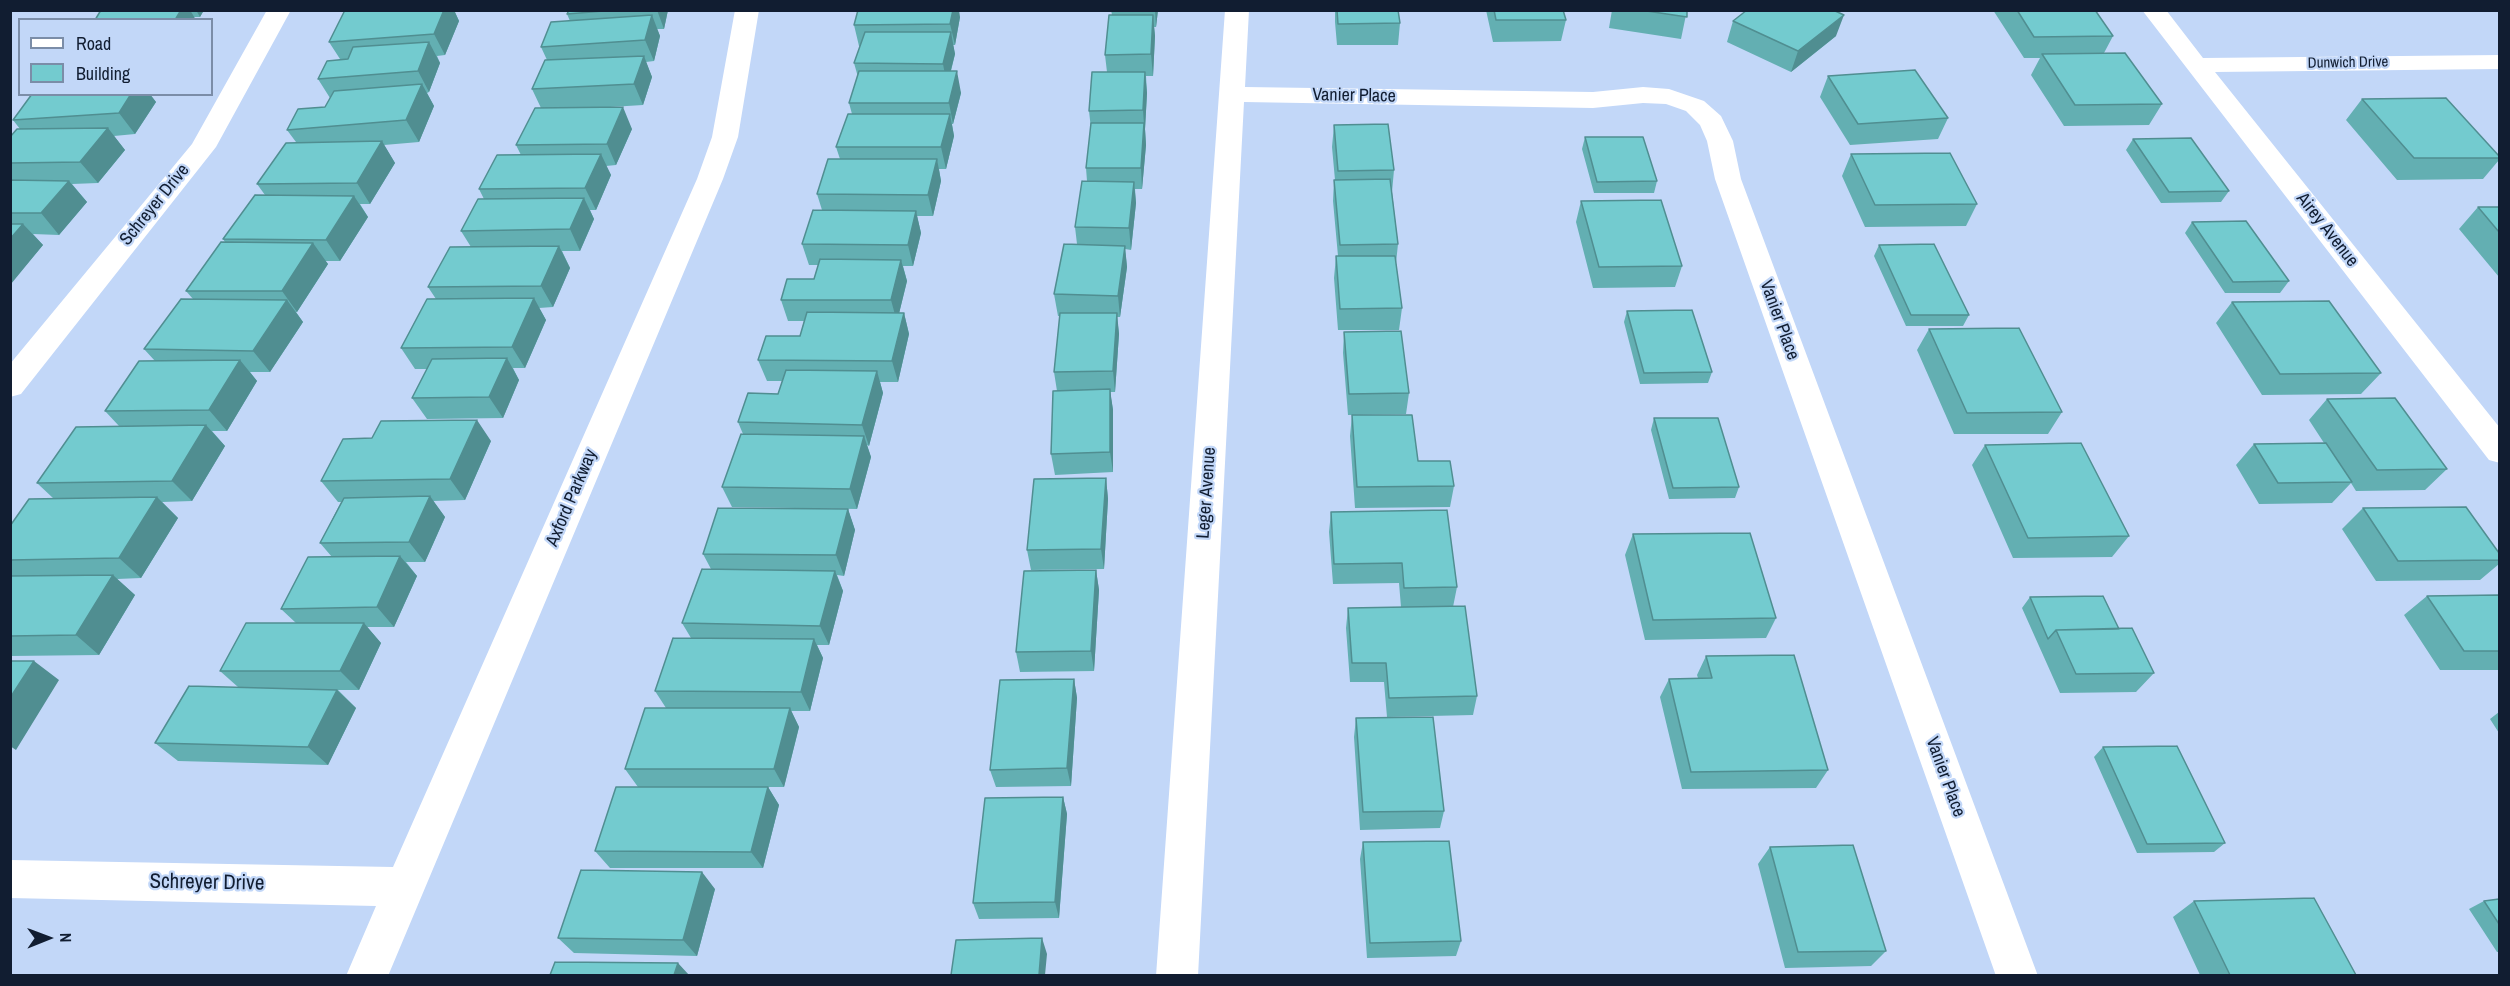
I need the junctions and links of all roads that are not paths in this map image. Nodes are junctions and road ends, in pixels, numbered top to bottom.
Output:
1 (279, 10) edge
2 (747, 10) edge
3 (1237, 10) edge
4 (2153, 10) edge
5 (2499, 62) edge
6 (2197, 65) junction
7 (1233, 94) junction
8 (10, 386) edge
9 (2499, 451) edge
10 (10, 879) edge
11 (404, 887) junction
12 (367, 975) edge
13 (1177, 975) edge
14 (2017, 975) edge

1 - 8 street, Schreyer Drive
2 - 11 street, Axford Parkway
3 - 7 street, Leger Avenue
4 - 6 street, Airey Avenue
5 - 6 street, Dunwich Drive
6 - 9 street, Airey Avenue
7 - 13 street, Leger Avenue
7 - 14 street, Vanier Place
10 - 11 street, Schreyer Drive
11 - 12 street, Axford Parkway

